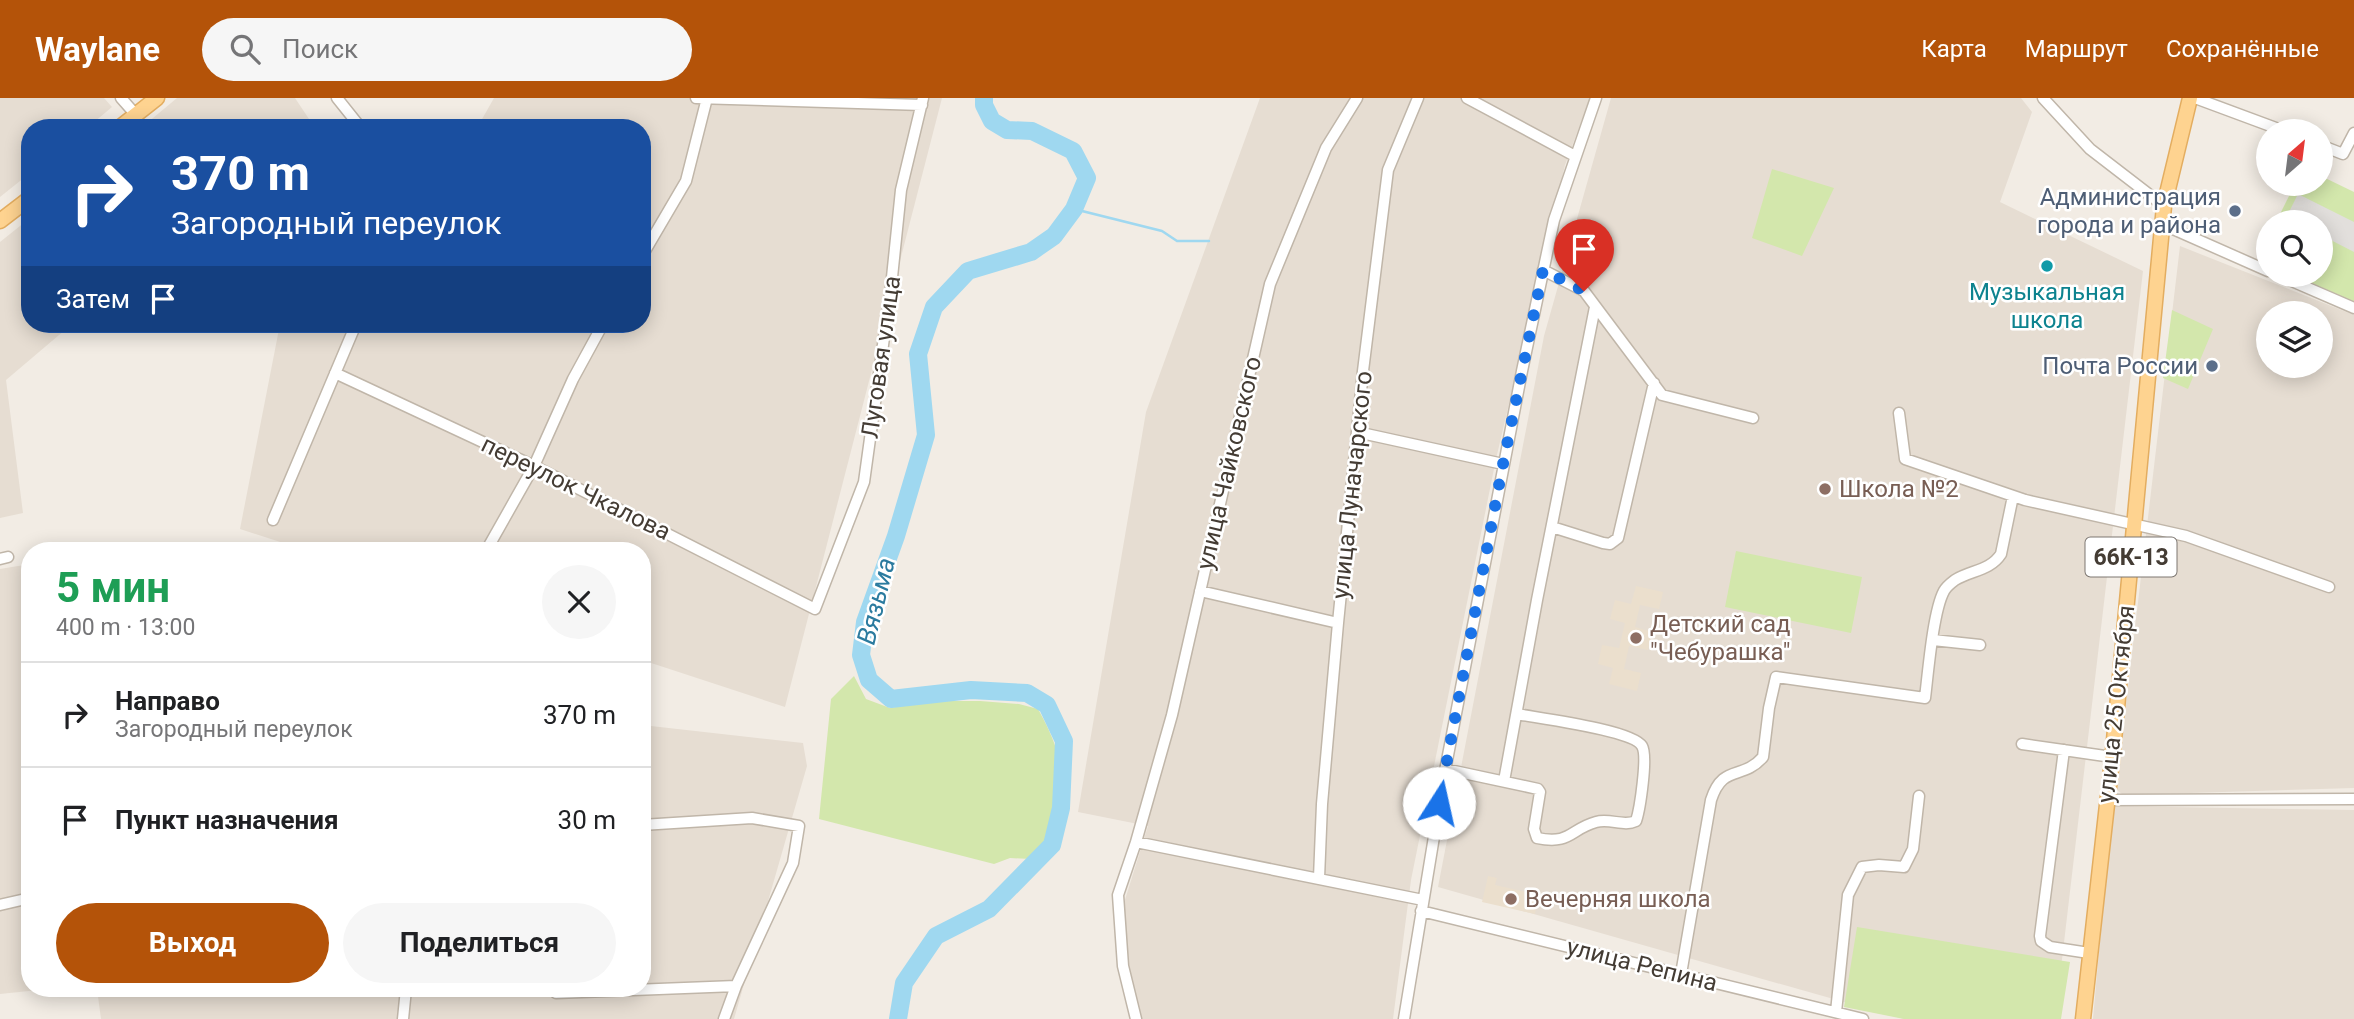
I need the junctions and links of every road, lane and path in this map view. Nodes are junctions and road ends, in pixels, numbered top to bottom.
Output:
1 (121, 98) edge
2 (157, 98) edge
3 (337, 98) edge
4 (1357, 98) edge
5 (1418, 98) edge
6 (1467, 98) edge
7 (1596, 98) edge
8 (2193, 98) edge
9 (703, 99) edge
10 (922, 101) edge
11 (2050, 101) edge
12 (136, 115) junction
13 (131, 119) edge
14 (354, 119) edge
15 (2256, 121) edge
16 (2354, 133) edge
17 (2333, 150) edge
18 (1575, 156) junction
19 (21, 205) edge
20 (2164, 206) junction
21 (0, 221) edge
22 (2164, 225) junction
23 (651, 241) edge
24 (2256, 266) edge
25 (1543, 270) junction
26 (2306, 287) edge
27 (1595, 307) junction
28 (2354, 307) edge
29 (352, 333) edge
30 (598, 333) edge
31 (335, 373) junction
32 (1654, 383) junction
33 (1899, 413) dead end
34 (1753, 418) dead end
35 (1357, 432) junction
36 (1503, 464) junction
37 (534, 466) junction
38 (2013, 496) junction
39 (273, 520) dead end
40 (2134, 526) junction
41 (1552, 527) junction
42 (491, 542) edge
43 (2329, 587) dead end
44 (1200, 591) junction
45 (815, 609) joint
46 (1338, 623) junction
47 (1933, 640) junction
48 (1980, 645) dead end
49 (1517, 714) junction
50 (2022, 744) dead end
51 (2064, 750) junction
52 (2112, 757) junction
53 (1445, 769) junction
54 (1504, 781) junction
55 (1919, 796) dead end
56 (2354, 799) edge
57 (2107, 800) junction
58 (651, 824) edge
59 (1136, 842) junction
60 (1319, 878) junction
61 (21, 900) edge
62 (0, 905) edge
63 (1422, 905) junction
64 (2089, 953) junction
65 (1681, 974) junction
66 (736, 986) junction
67 (651, 989) edge
68 (405, 997) edge
69 (1836, 1013) junction
70 (403, 1019) edge
71 (724, 1019) edge
72 (1136, 1019) edge
73 (1404, 1019) edge
74 (1863, 1019) edge
75 (2083, 1019) edge

1 - 12 street
2 - 12 main road
3 - 14 street
4 - 44 street, улица Чайковского
5 - 35 street, улица Луначарского
6 - 18 street
7 - 18 street
8 - 15 street
8 - 20 main road, улица 25 Октября / 66К-13
9 - 10 street
9 - 23 street
10 - 45 street, Луговая улица
11 - 20 street
12 - 13 main road
16 - 17 street
18 - 25 street
19 - 21 main road
20 - 22 main road, улица 25 Октября / 66К-13
22 - 24 street
22 - 40 main road, улица 25 Октября / 66К-13
25 - 27 street
25 - 36 street
26 - 28 street
27 - 32 street
27 - 41 street
29 - 31 street
30 - 37 street
31 - 37 street, переулок Чкалова
31 - 39 street
32 - 34 street
32 - 41 street
33 - 38 street
35 - 36 street
35 - 46 street, улица Луначарского
36 - 53 street
37 - 42 street
37 - 45 street, переулок Чкалова
38 - 40 street
38 - 47 street
40 - 43 street
40 - 52 main road, улица 25 Октября / 66К-13
41 - 49 street
44 - 46 street
44 - 59 street, улица Чайковского
46 - 60 street, улица Луначарского
47 - 48 street
47 - 65 street
49 - 54 street
49 - 54 street
50 - 51 street
51 - 52 street
51 - 64 street
52 - 57 main road, улица 25 Октября / 66К-13
53 - 54 street
53 - 63 street
55 - 69 street
56 - 57 street
57 - 64 main road, улица 25 Октября / 66К-13
58 - 66 street
59 - 60 street, улица Репина
59 - 72 street, улица Чайковского
60 - 63 street, улица Репина
61 - 62 street
63 - 65 street, улица Репина
63 - 73 street
64 - 75 main road, улица 25 Октября / 66К-13
65 - 69 street, улица Репина
66 - 67 street
66 - 71 street
68 - 70 street
69 - 74 street, улица Репина

